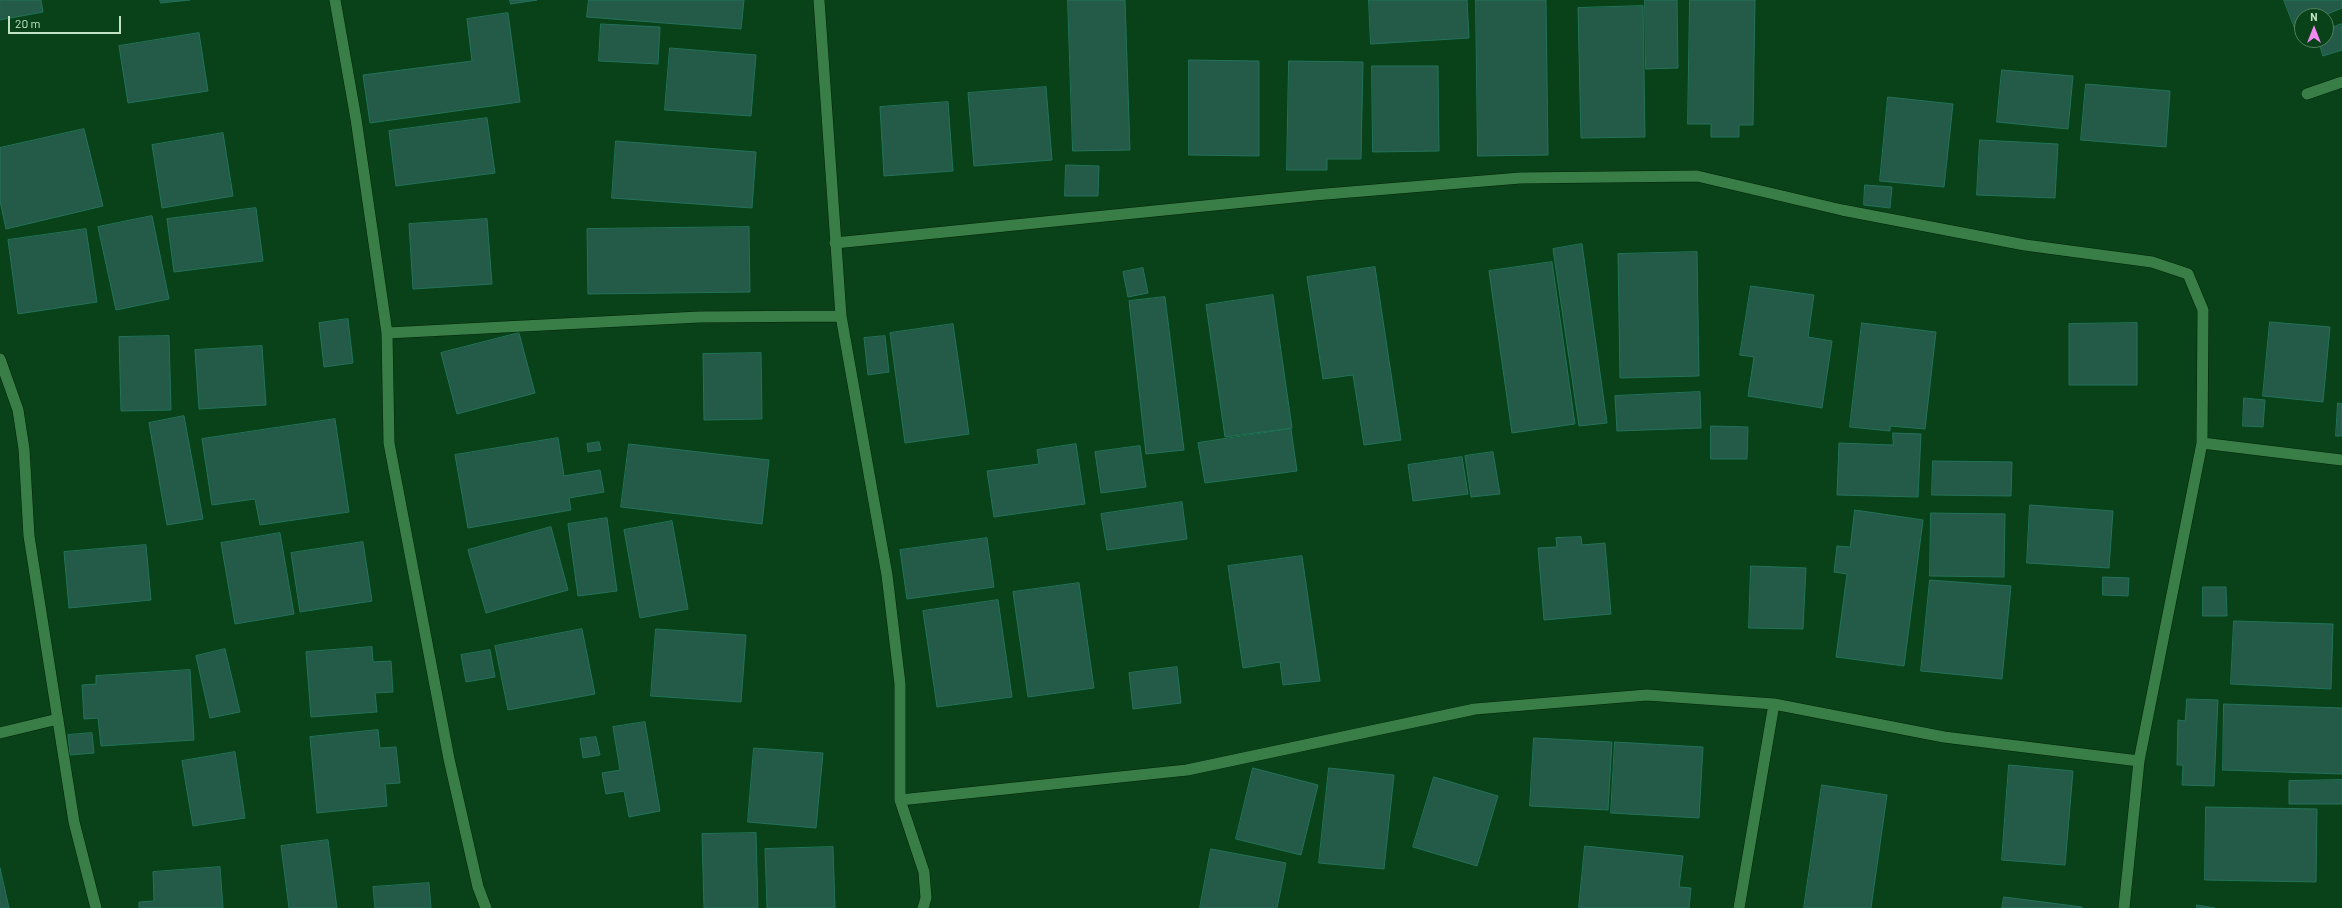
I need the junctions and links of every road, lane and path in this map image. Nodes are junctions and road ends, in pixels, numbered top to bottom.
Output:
1 (335, 0) edge
2 (819, 0) edge
3 (2342, 82) edge
4 (2307, 94) dead end
5 (835, 242) junction
6 (841, 316) junction
7 (387, 334) junction
8 (0, 359) edge
9 (2202, 442) junction
10 (2342, 460) edge
11 (1774, 704) junction
12 (58, 719) junction
13 (0, 733) edge
14 (2139, 762) junction
15 (900, 800) junction
16 (96, 908) edge
17 (486, 908) edge
18 (923, 908) edge
19 (1740, 908) edge
20 (2124, 908) edge

1 - 7 street
2 - 5 street
3 - 4 street
5 - 6 street
5 - 9 street
6 - 7 street
6 - 15 street
7 - 17 street
8 - 12 street
9 - 10 street
9 - 14 street
11 - 14 street
11 - 15 street
11 - 19 street
12 - 13 street
12 - 16 street
14 - 20 street
15 - 18 street

